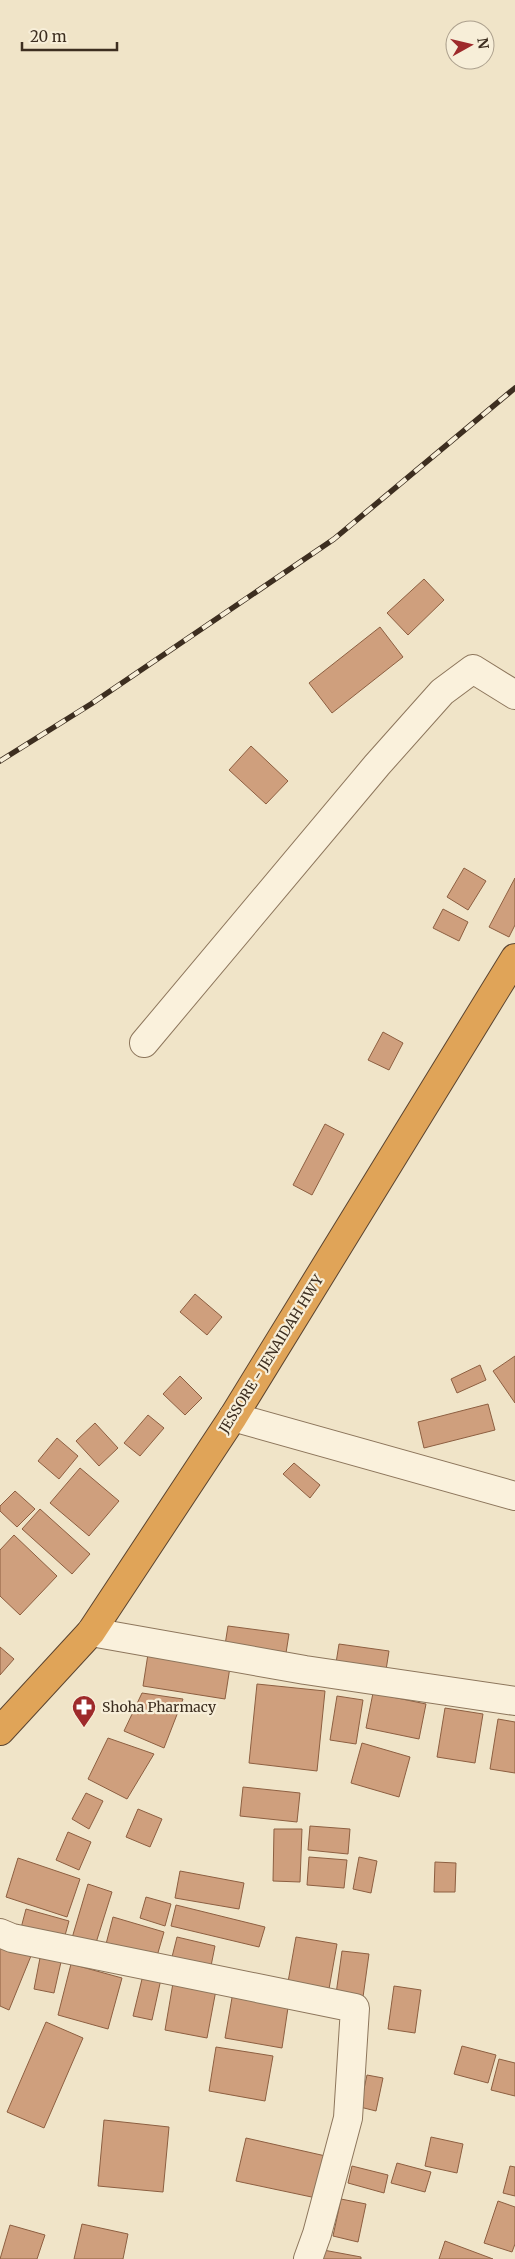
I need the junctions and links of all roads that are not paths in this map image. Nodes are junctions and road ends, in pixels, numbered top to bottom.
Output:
1 (515, 695) edge
2 (515, 958) edge
3 (144, 1043) dead end
4 (233, 1418) junction
5 (515, 1496) edge
6 (91, 1632) junction
7 (515, 1701) edge
8 (0, 1731) edge
9 (0, 1932) edge
10 (308, 2259) edge

1 - 3 street
2 - 4 highway, JESSORE - JENAIDAH HWY
4 - 5 street
4 - 6 highway, JESSORE - JENAIDAH HWY
6 - 7 street
6 - 8 highway, JESSORE - JENAIDAH HWY
9 - 10 street

